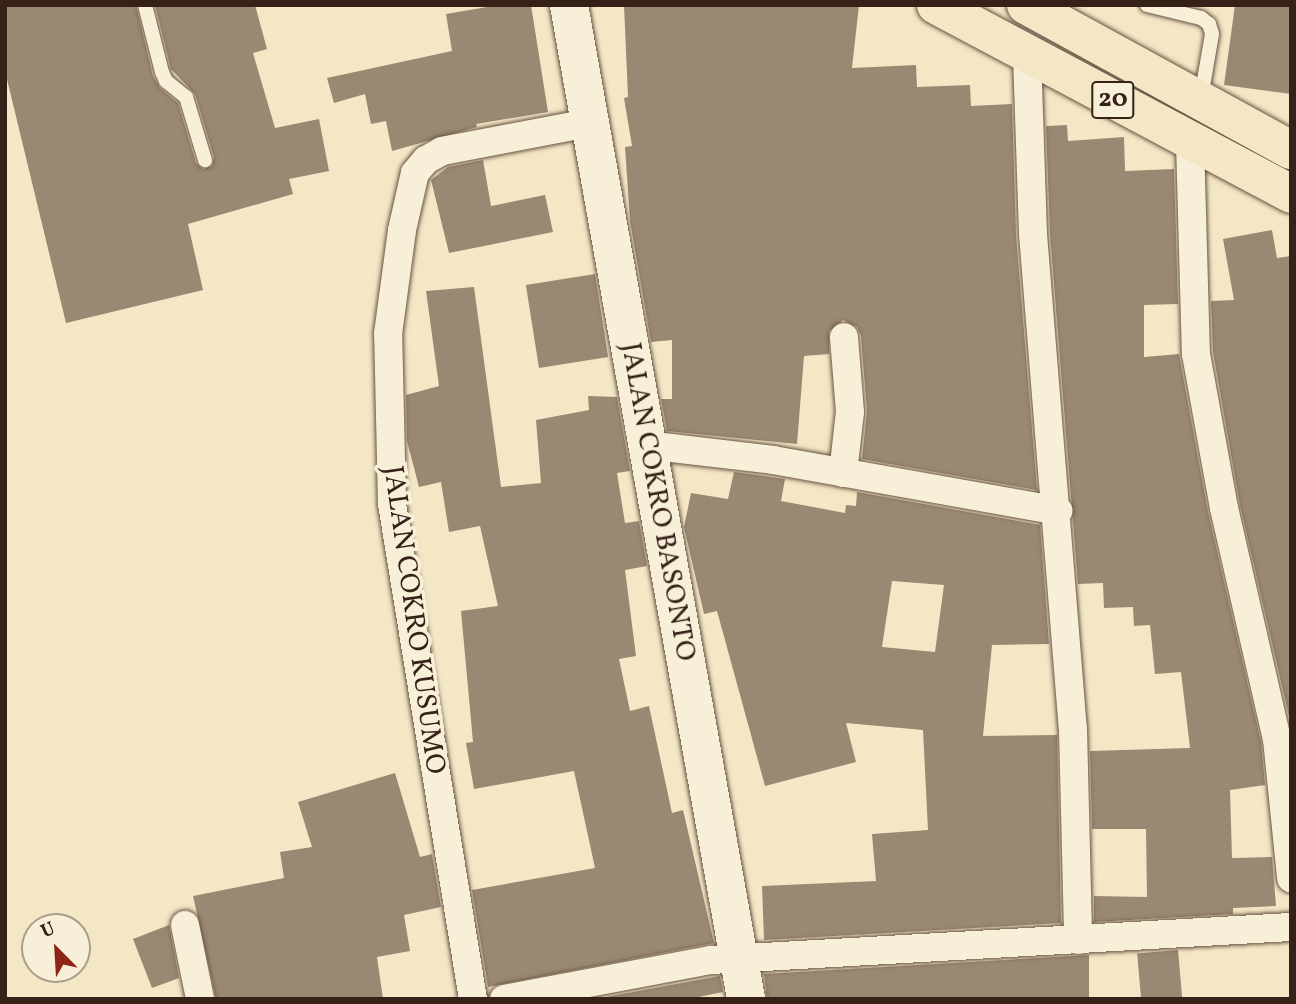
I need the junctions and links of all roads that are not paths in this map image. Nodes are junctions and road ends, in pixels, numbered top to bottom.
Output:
1 (145, 5) edge
2 (569, 5) edge
3 (936, 5) edge
4 (1026, 5) edge
5 (1147, 5) edge
6 (1068, 16) edge
7 (1027, 54) junction
8 (1201, 100) junction
9 (589, 123) junction
10 (1190, 142) junction
11 (205, 160) dead end
12 (1285, 164) edge
13 (844, 337) dead end
14 (646, 445) junction
15 (843, 473) junction
16 (1058, 511) junction
17 (1291, 878) edge
18 (185, 925) dead end
19 (1291, 927) edge
20 (1078, 940) junction
21 (739, 958) junction
22 (200, 999) edge
23 (473, 999) edge
24 (504, 999) edge
25 (746, 999) edge

1 - 11 lane
2 - 9 street, JALAN COKRO BASONTO
3 - 7 highway, 20
4 - 6 highway, 20
5 - 8 lane
6 - 8 highway, 20
7 - 10 highway, 20
7 - 16 street
8 - 12 highway, 20
9 - 14 street, JALAN COKRO BASONTO
9 - 23 street, JALAN COKRO KUSUMO
10 - 12 highway, 20
10 - 17 street
13 - 15 street
14 - 15 street
14 - 21 street, JALAN COKRO BASONTO
15 - 16 street
16 - 20 street
18 - 22 street
19 - 20 street
20 - 21 street
21 - 24 street
21 - 25 street, JALAN COKRO BASONTO

